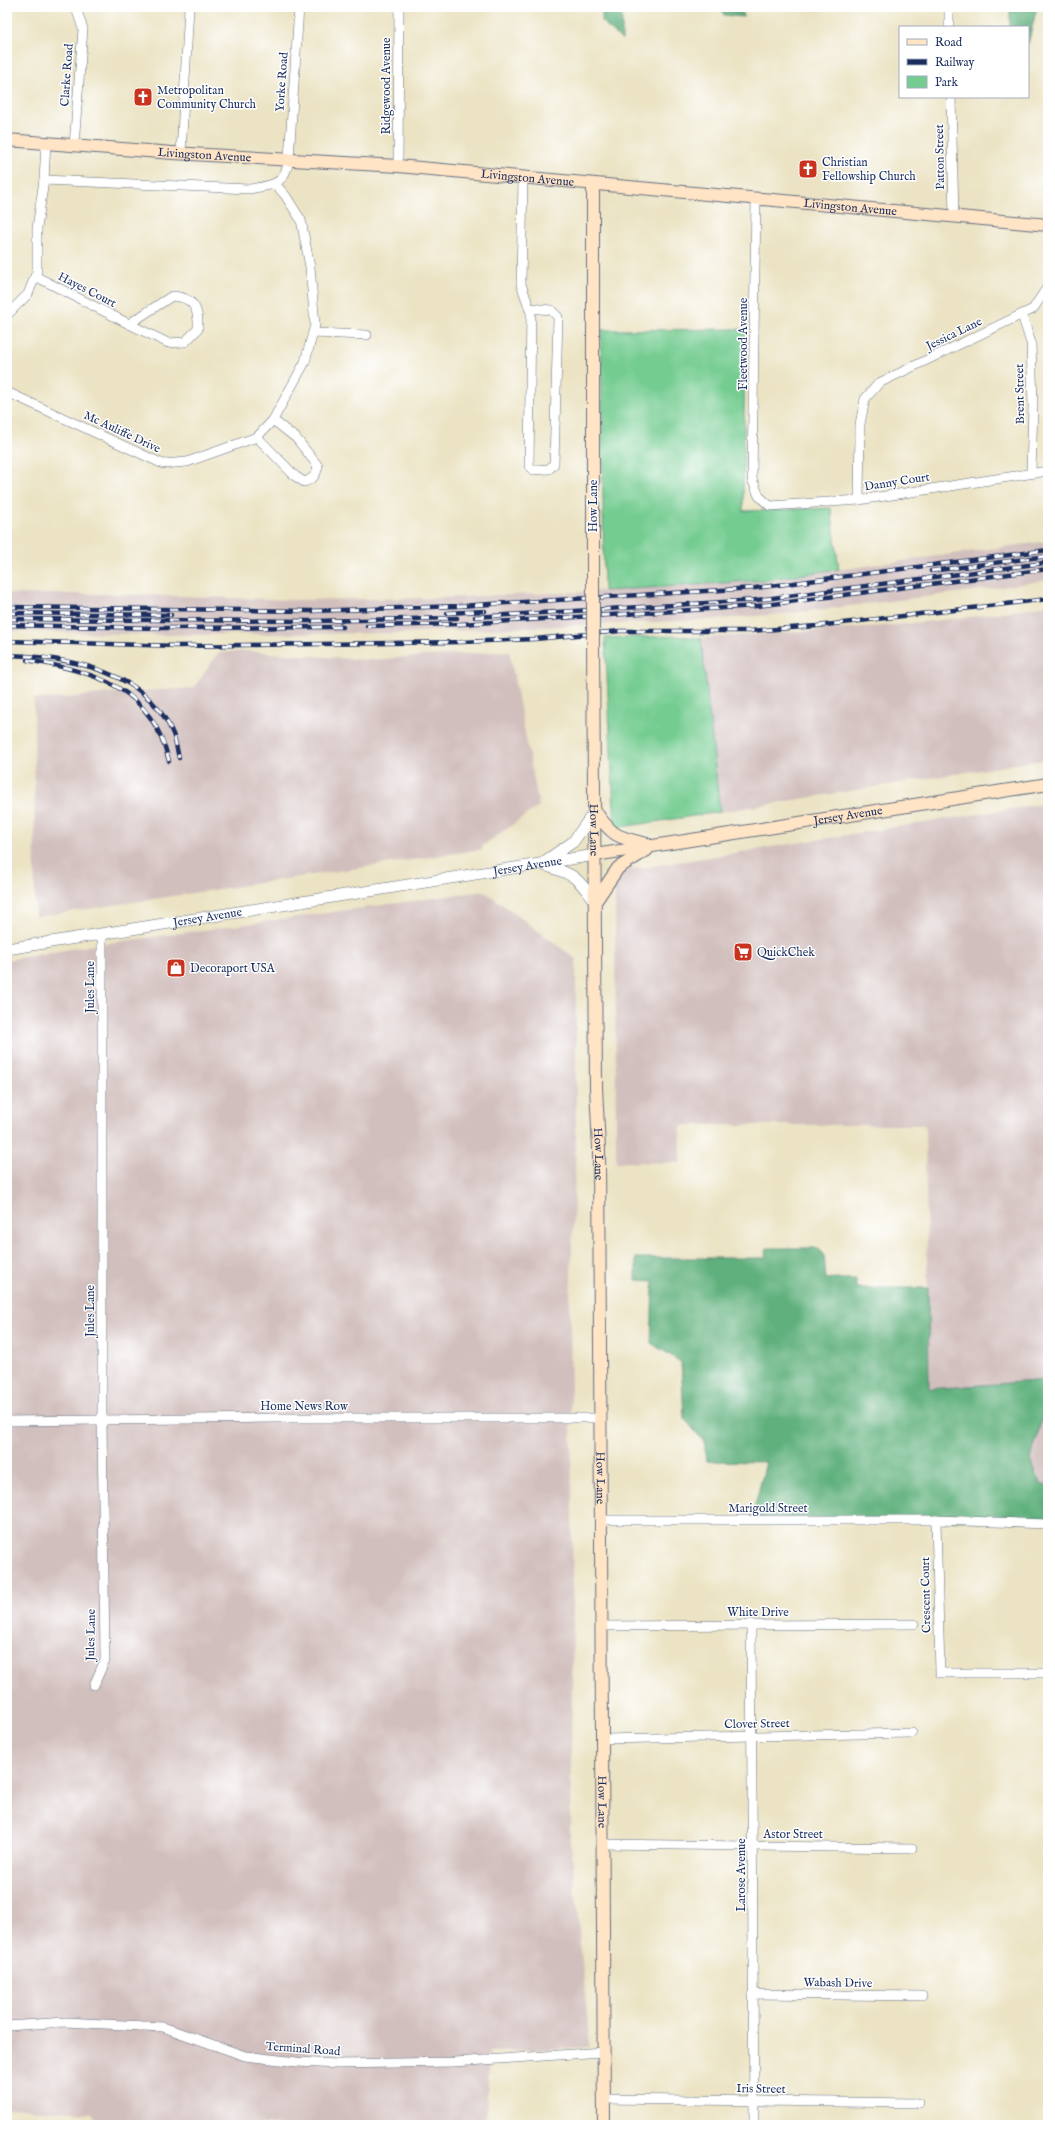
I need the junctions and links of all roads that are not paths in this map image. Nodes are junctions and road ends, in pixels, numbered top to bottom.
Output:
1 (189, 7) edge
2 (299, 7) edge
3 (399, 7) edge
4 (949, 7) edge
5 (76, 8) edge
6 (949, 26) edge
7 (951, 98) edge
8 (7, 140) edge
9 (46, 143) junction
10 (74, 145) junction
11 (181, 153) junction
12 (289, 159) junction
13 (398, 166) junction
14 (523, 178) junction
15 (44, 180) junction
16 (275, 184) junction
17 (593, 184) junction
18 (756, 198) junction
19 (954, 216) junction
20 (1048, 225) edge
21 (35, 276) junction
22 (1048, 286) edge
23 (529, 308) junction
24 (7, 315) edge
25 (1022, 315) junction
26 (129, 324) junction
27 (313, 333) junction
28 (367, 335) dead end
29 (7, 392) edge
30 (273, 420) junction
31 (257, 437) junction
32 (1048, 471) edge
33 (1031, 473) junction
34 (756, 490) joint
35 (859, 500) junction
36 (1048, 784) edge
37 (595, 811) junction
38 (654, 846) junction
39 (595, 855) junction
40 (541, 864) junction
41 (595, 902) junction
42 (102, 934) junction
43 (7, 949) edge
44 (600, 1418) junction
45 (102, 1420) junction
46 (7, 1421) edge
47 (601, 1520) junction
48 (936, 1520) junction
49 (1048, 1524) edge
50 (751, 1624) junction
51 (914, 1624) dead end
52 (601, 1626) junction
53 (1048, 1673) edge
54 (94, 1686) dead end
55 (912, 1733) dead end
56 (752, 1736) junction
57 (602, 1739) junction
58 (602, 1844) junction
59 (752, 1846) junction
60 (912, 1848) dead end
61 (753, 1994) junction
62 (922, 1996) dead end
63 (7, 2026) edge
64 (603, 2052) junction
65 (604, 2099) junction
66 (754, 2101) junction
67 (919, 2104) dead end
68 (604, 2125) edge
69 (754, 2125) edge

1 - 11 street
2 - 12 street, Yorke Road
3 - 13 street, Ridgewood Avenue
4 - 6 street
5 - 10 street, Clarke Road
7 - 19 street, Patton Street
8 - 9 main road, Livingston Avenue
9 - 10 main road, Livingston Avenue
9 - 15 street
10 - 11 main road, Livingston Avenue
11 - 12 main road, Livingston Avenue
12 - 13 main road, Livingston Avenue
12 - 16 street
13 - 14 main road, Livingston Avenue
14 - 17 main road, Livingston Avenue
14 - 23 street
15 - 16 street
15 - 21 street
16 - 27 street, Mc Auliffe Drive
17 - 18 main road, Livingston Avenue
17 - 37 main road, How Lane, bridge
18 - 19 main road, Livingston Avenue
18 - 34 street, Fleetwood Avenue
19 - 20 main road, Livingston Avenue
21 - 24 street
21 - 26 street, Hayes Court
22 - 25 street, Jessica Lane
23 - 23 street
25 - 33 street, Brent Street
25 - 35 street, Jessica Lane
26 - 26 street, Hayes Court
27 - 28 street
27 - 30 street, Mc Auliffe Drive
29 - 31 street, Mc Auliffe Drive
30 - 31 street, Mc Auliffe Drive
30 - 31 street
32 - 33 street, Danny Court
33 - 35 street, Danny Court
34 - 35 street, Danny Court
36 - 38 main road, Jersey Avenue
37 - 38 main road
37 - 39 main road, How Lane
37 - 40 street
38 - 39 main road, Jersey Avenue
38 - 41 main road
39 - 40 street, Jersey Avenue
39 - 41 main road, How Lane
40 - 41 street
40 - 42 street, Jersey Avenue
41 - 44 main road, How Lane
42 - 43 street, Jersey Avenue
42 - 45 street, Jules Lane
44 - 45 street, Home News Row
44 - 47 main road, How Lane
45 - 46 street, Home News Row
45 - 54 street, Jules Lane
47 - 48 street, Marigold Street
47 - 52 main road, How Lane
48 - 49 street
48 - 53 street, Crescent Court
50 - 51 street, White Drive
50 - 52 street, White Drive
50 - 56 street, Larose Avenue
52 - 57 main road, How Lane
55 - 56 street, Clover Street
56 - 57 street, Clover Street
56 - 59 street, Larose Avenue
57 - 58 main road, How Lane
58 - 59 street, Astor Street
58 - 64 main road, How Lane
59 - 60 street, Astor Street
59 - 61 street, Larose Avenue
61 - 62 street, Wabash Drive
61 - 66 street, Larose Avenue
63 - 64 street, Terminal Road
64 - 65 main road, How Lane
65 - 66 street, Iris Street
65 - 68 main road, How Lane
66 - 67 street, Iris Street
66 - 69 street, Larose Avenue

